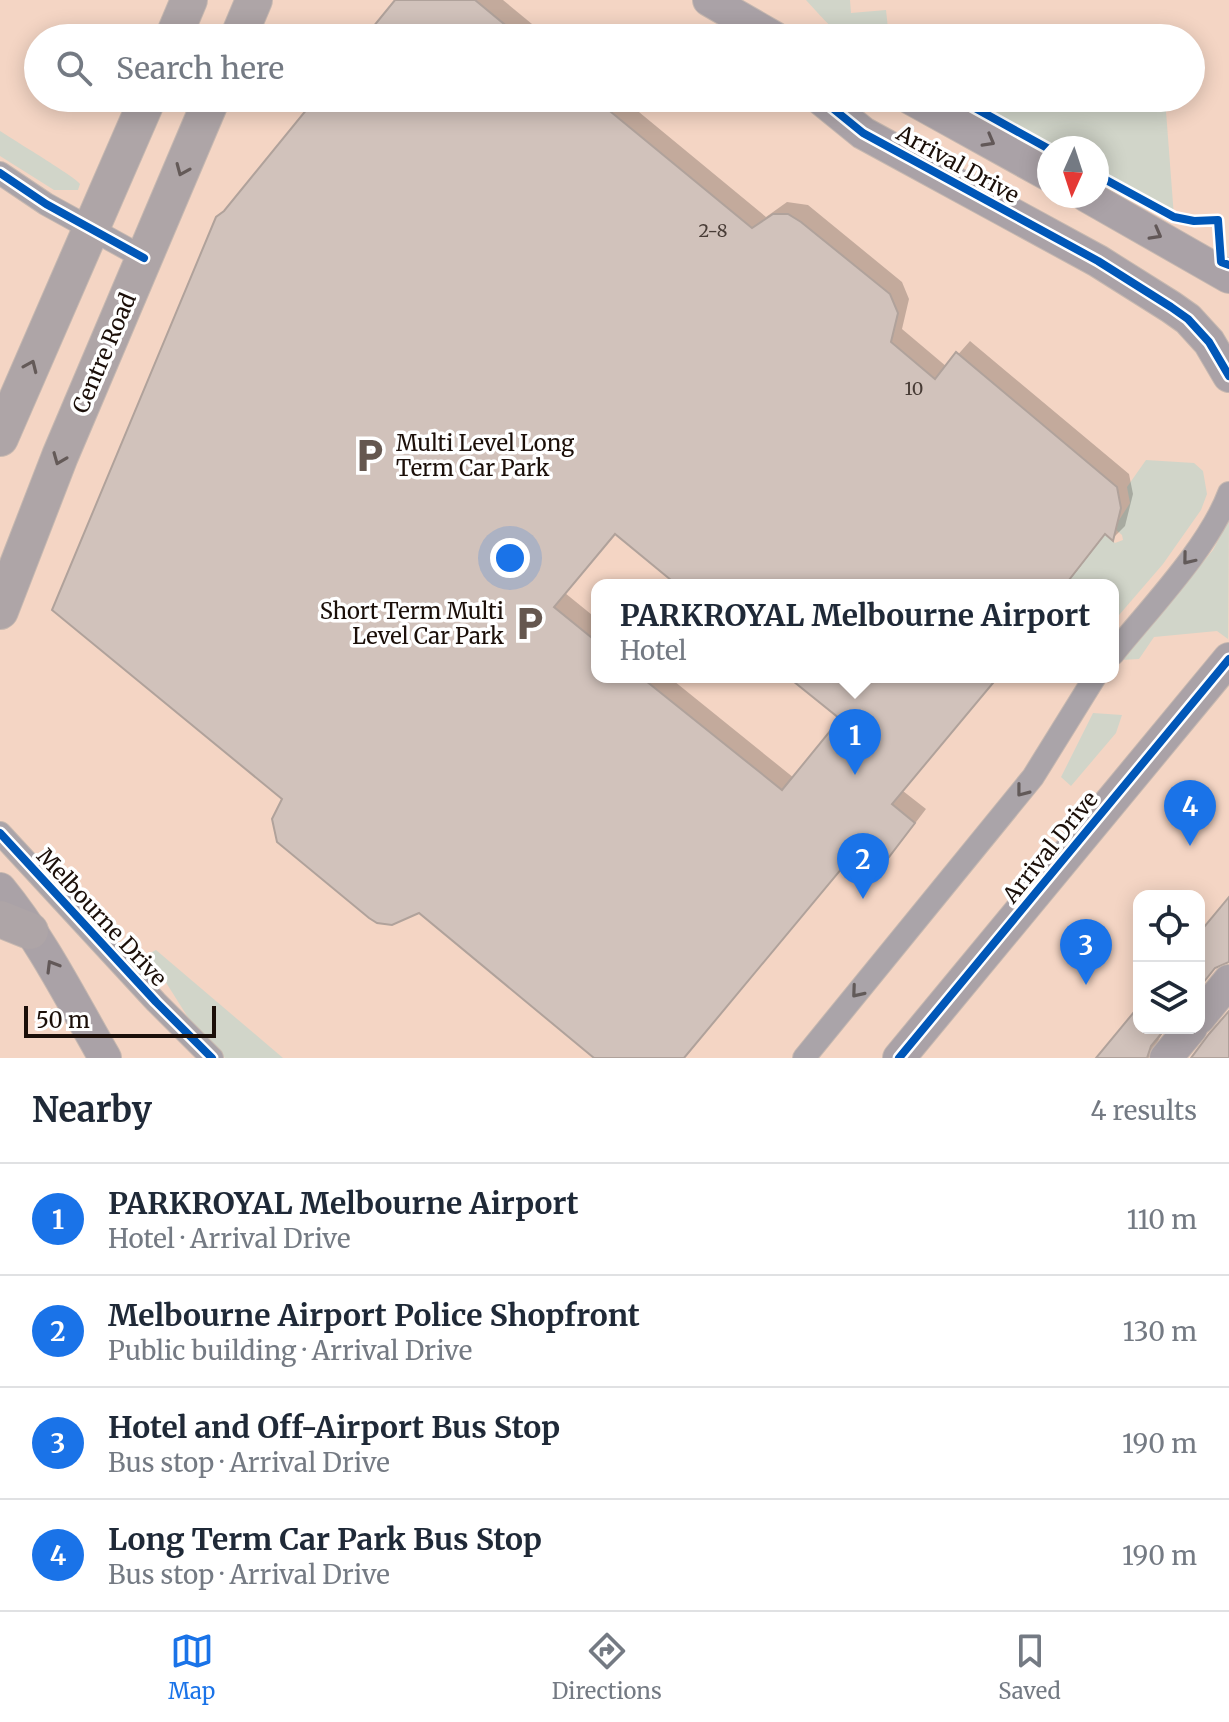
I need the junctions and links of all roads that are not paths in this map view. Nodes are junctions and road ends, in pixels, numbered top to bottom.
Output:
1 (189, 0) edge
2 (254, 0) edge
3 (709, 0) edge
4 (179, 24) edge
5 (244, 24) edge
6 (751, 24) edge
7 (142, 112) edge
8 (206, 112) edge
9 (837, 112) edge
10 (935, 112) edge
11 (1037, 168) edge
12 (0, 173) edge
13 (1108, 208) edge
14 (91, 228) junction
15 (144, 258) junction
16 (1229, 277) edge
17 (1229, 376) edge
18 (0, 438) edge
19 (1229, 493) edge
20 (0, 611) edge
21 (1119, 646) edge
22 (1229, 659) edge
23 (1091, 683) edge
24 (0, 833) edge
25 (0, 889) edge
26 (15, 925) edge
27 (1229, 981) edge
28 (1205, 1011) edge
29 (1186, 1034) edge
30 (105, 1058) edge
31 (212, 1058) edge
32 (804, 1058) edge
33 (899, 1058) edge
34 (1166, 1058) edge

1 - 4 main road
2 - 5 main road
3 - 6 street
7 - 14 main road
8 -> 15 main road, Centre Road
9 - 17 street, Arrival Drive
10 -> 11 street
12 - 14 street
13 -> 16 street
14 - 15 street
18 -> 14 main road
15 -> 20 main road, Centre Road
19 -> 21 street
22 - 33 street, Arrival Drive
23 -> 32 street
24 - 31 street, Melbourne Drive
25 - 26 street
30 -> 26 street
27 - 28 street
29 - 34 street

